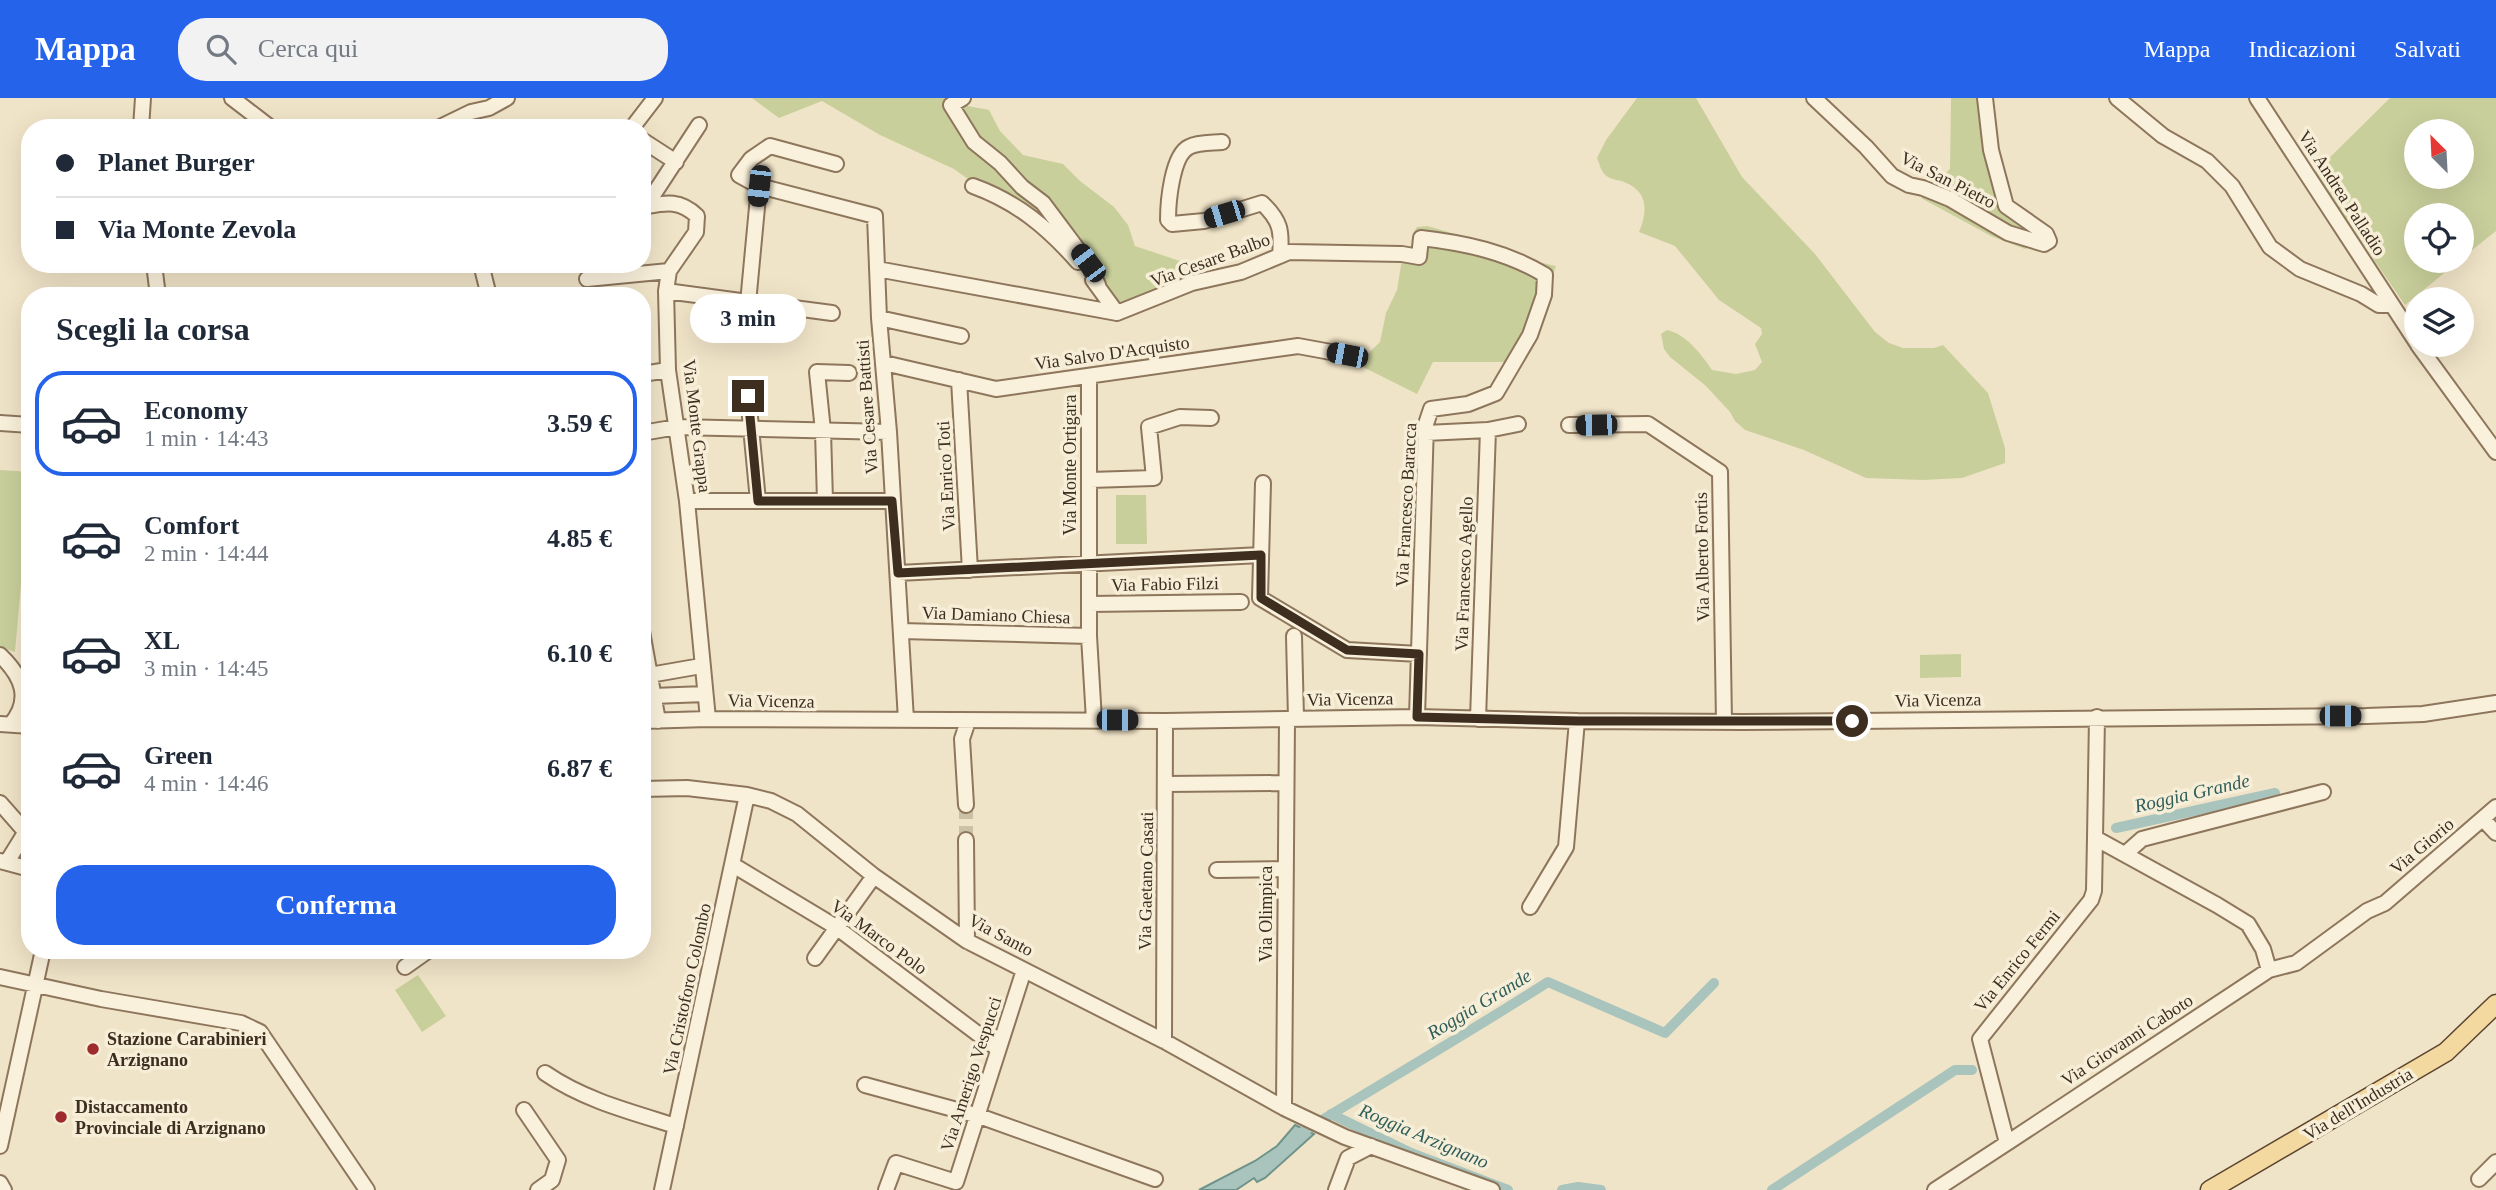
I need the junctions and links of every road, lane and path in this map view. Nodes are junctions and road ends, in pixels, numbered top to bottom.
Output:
1 (143, 98) edge
2 (232, 98) edge
3 (507, 98) edge
4 (655, 98) edge
5 (963, 98) edge
6 (1814, 98) edge
7 (1985, 98) edge
8 (2117, 98) edge
9 (2257, 98) edge
10 (142, 119) edge
11 (259, 119) edge
12 (455, 119) edge
13 (639, 119) edge
14 (699, 125) dead end
15 (1222, 142) dead end
16 (651, 146) edge
17 (676, 162) junction
18 (836, 164) dead end
19 (759, 186) junction
20 (973, 186) dead end
21 (651, 197) edge
22 (651, 206) edge
23 (1402, 254) joint
24 (1280, 256) junction
25 (877, 269) junction
26 (669, 271) junction
27 (648, 273) edge
28 (651, 273) edge
29 (587, 279) dead end
30 (1098, 285) junction
31 (666, 291) junction
32 (748, 303) junction
33 (2391, 305) junction
34 (832, 313) dead end
35 (1117, 313) junction
36 (879, 318) junction
37 (2404, 324) edge
38 (961, 336) dead end
39 (1347, 355) dead end
40 (2427, 357) edge
41 (884, 363) junction
42 (668, 370) junction
43 (651, 373) edge
44 (849, 373) dead end
45 (1089, 377) junction
46 (959, 380) junction
47 (748, 396) dead end
48 (1211, 418) dead end
49 (0, 423) edge
50 (21, 424) edge
51 (1518, 425) dead end
52 (1570, 425) dead end
53 (677, 427) junction
54 (751, 430) junction
55 (1488, 430) junction
56 (651, 431) edge
57 (823, 431) junction
58 (889, 432) junction
59 (1426, 433) junction
60 (2496, 452) edge
61 (1090, 480) junction
62 (1263, 483) dead end
63 (687, 501) junction
64 (758, 501) junction
65 (825, 501) junction
66 (892, 501) junction
67 (1261, 555) junction
68 (1090, 563) junction
69 (970, 570) junction
70 (898, 573) junction
71 (1241, 602) dead end
72 (1089, 604) junction
73 (901, 631) junction
74 (1089, 636) junction
75 (1294, 636) dead end
76 (0, 654) edge
77 (1419, 654) junction
78 (701, 666) junction
79 (21, 667) edge
80 (651, 675) edge
81 (21, 685) edge
82 (651, 690) edge
83 (705, 694) junction
84 (653, 696) junction
85 (2496, 703) edge
86 (21, 707) edge
87 (1417, 717) junction
88 (2097, 717) junction
89 (708, 719) junction
90 (1478, 719) junction
91 (906, 720) junction
92 (1094, 720) junction
93 (1292, 720) junction
94 (651, 721) edge
95 (658, 721) junction
96 (968, 721) junction
97 (1165, 721) junction
98 (1577, 721) junction
99 (1724, 722) junction
100 (6, 724) edge
101 (1286, 783) junction
102 (1166, 784) junction
103 (651, 789) edge
104 (2323, 792) dead end
105 (747, 795) junction
106 (0, 803) edge
107 (966, 804) tunnel mouth
108 (2496, 807) edge
109 (2483, 819) junction
110 (21, 828) edge
111 (2496, 833) edge
112 (2095, 838) junction
113 (966, 840) tunnel mouth
114 (21, 842) edge
115 (2125, 854) junction
116 (3, 861) edge
117 (733, 865) junction
118 (21, 866) edge
119 (1286, 869) junction
120 (1216, 870) dead end
121 (874, 876) junction
122 (2385, 903) joint
123 (1530, 908) dead end
124 (836, 927) junction
125 (967, 941) junction
126 (815, 958) dead end
127 (41, 959) edge
128 (416, 959) edge
129 (405, 967) dead end
130 (1024, 970) junction
131 (2269, 970) junction
132 (0, 977) edge
133 (36, 986) junction
134 (2496, 1004) edge
135 (1164, 1041) junction
136 (998, 1049) junction
137 (545, 1073) dead end
138 (865, 1085) dead end
139 (1284, 1108) junction
140 (524, 1110) dead end
141 (979, 1116) junction
142 (676, 1126) junction
143 (1345, 1137) junction
144 (2007, 1143) junction
145 (0, 1146) edge
146 (1371, 1146) junction
147 (1348, 1158) junction
148 (2496, 1162) edge
149 (1156, 1179) dead end
150 (2479, 1180) dead end
151 (0, 1183) edge
152 (4, 1190) edge
153 (367, 1190) edge
154 (538, 1190) edge
155 (662, 1190) edge
156 (886, 1190) edge
157 (1336, 1190) edge
158 (1492, 1190) edge
159 (1934, 1190) edge
160 (2210, 1190) edge

1 - 10 street
2 - 11 street
3 - 12 street
4 - 13 street
5 - 30 street
6 - 7 street, Via San Pietro
8 - 33 street
9 - 33 street, Via Andrea Palladio
14 - 17 street
15 - 24 street
16 - 17 street
17 - 21 street
18 - 19 street
19 - 25 street, Via Cesare Battisti
19 - 32 street
20 - 30 street
22 - 26 street, Via Monte Grappa
23 - 24 street, Via Cesare Balbo
23 - 59 street, Via Francesco Baracca
24 - 35 street, Via Cesare Balbo
25 - 35 street
25 - 36 street, Via Cesare Battisti
26 - 28 street
26 - 31 street, Via Monte Grappa
27 - 29 street
30 - 35 street
31 - 32 street
31 - 42 street, Via Monte Grappa
32 - 34 street
33 - 37 street, Via Andrea Palladio
36 - 38 street
36 - 41 street, Via Cesare Battisti
39 - 45 street, Via Salvo D'Acquisto
40 - 60 street, Via Andrea Palladio
41 - 46 street, Via Salvo D'Acquisto
41 - 58 street, Via Cesare Battisti
42 - 43 street
42 - 53 street, Via Monte Grappa
44 - 57 street
45 - 46 street, Via Salvo D'Acquisto
45 - 61 street, Via Monte Ortigara
46 - 69 street, Via Enrico Toti
47 - 54 street
48 - 61 street
49 - 50 street
51 - 55 street
52 - 99 street, Via Alberto Fortis
53 - 54 street
53 - 56 street
53 - 63 street, Via Monte Grappa
54 - 57 street
54 - 64 street
55 - 59 street
55 - 90 street, Via Francesco Agello
57 - 58 street
57 - 65 street
58 - 66 street, Via Cesare Battisti
59 - 77 street, Via Francesco Baracca
61 - 68 street, Via Monte Ortigara
62 - 67 street
63 - 64 street
63 - 78 street, Via Monte Grappa
64 - 65 street
65 - 66 street
66 - 70 street, Via Cesare Battisti
67 - 68 street
67 - 77 street
68 - 69 street
68 - 72 street, Via Monte Ortigara
69 - 70 street
70 - 73 street, Via Cesare Battisti
71 - 72 street, Via Fabio Filzi
72 - 74 street, Via Monte Ortigara
73 - 74 street, Via Damiano Chiesa
73 - 91 street, Via Cesare Battisti
74 - 92 street, Via Monte Ortigara
75 - 93 street, Via Vicenza
76 - 79 street
76 - 81 street
77 - 87 street, Via Francesco Baracca
78 - 80 street
78 - 83 street, Via Monte Grappa
82 - 84 street
83 - 84 street
83 - 89 street, Via Monte Grappa
84 - 95 street
85 - 88 street, Via Vicenza
86 - 100 street
87 - 90 street, Via Vicenza
87 - 93 street, Via Vicenza
88 - 99 street, Via Vicenza
88 - 112 street, Via Enrico Fermi
89 - 91 street, Via Vicenza
89 - 95 street, Via Vicenza
90 - 98 street, Via Vicenza
91 - 96 street, Via Vicenza
92 - 96 street, Via Vicenza
92 - 97 street, Via Vicenza
93 - 97 street, Via Vicenza
93 - 101 street, Via Olimpica
94 - 95 street, Via Vicenza
96 - 107 street
97 - 102 street, Via Gaetano Casati
98 - 99 street, Via Vicenza
98 - 123 street
101 - 102 street
101 - 119 street, Via Olimpica
102 - 135 street, Via Gaetano Casati
103 - 105 street, Via Santo
104 - 115 street
105 - 117 street, Via Cristoforo Colombo
105 - 121 street, Via Santo
106 - 110 street
108 - 109 street, Via Giorio
109 - 111 street
109 - 122 street, Via Giorio
112 - 115 street
112 - 144 street, Via Enrico Fermi
113 - 125 street
114 - 116 street
115 - 131 street
116 - 118 street
117 - 124 street, Via Marco Polo
117 - 142 street, Via Cristoforo Colombo
119 - 120 street
119 - 139 street, Via Olimpica
121 - 124 street
121 - 125 street, Via Santo
122 - 131 street, Via Giovanni Caboto
124 - 126 street
124 - 136 street, Via Marco Polo
125 - 130 street, Via Santo
127 - 133 street
128 - 129 street
130 - 135 street, Via Santo
130 - 136 street, Via Amerigo Vespucci
131 - 144 street, Via Giovanni Caboto
132 - 133 street
133 - 145 street
133 - 153 street
134 - 160 main road, Via dell'Industria
135 - 139 street, Via Santo
136 - 141 street, Via Amerigo Vespucci
137 - 142 street
138 - 141 street
139 - 143 street, Via Santo
140 - 154 street
141 - 149 street
141 - 156 street, Via Amerigo Vespucci
142 - 155 street, Via Cristoforo Colombo
143 - 146 street, Via Santo
143 - 147 street
144 - 159 street
146 - 147 street
146 - 158 street, Via Santo
147 - 157 street
148 - 150 street
151 - 152 street

